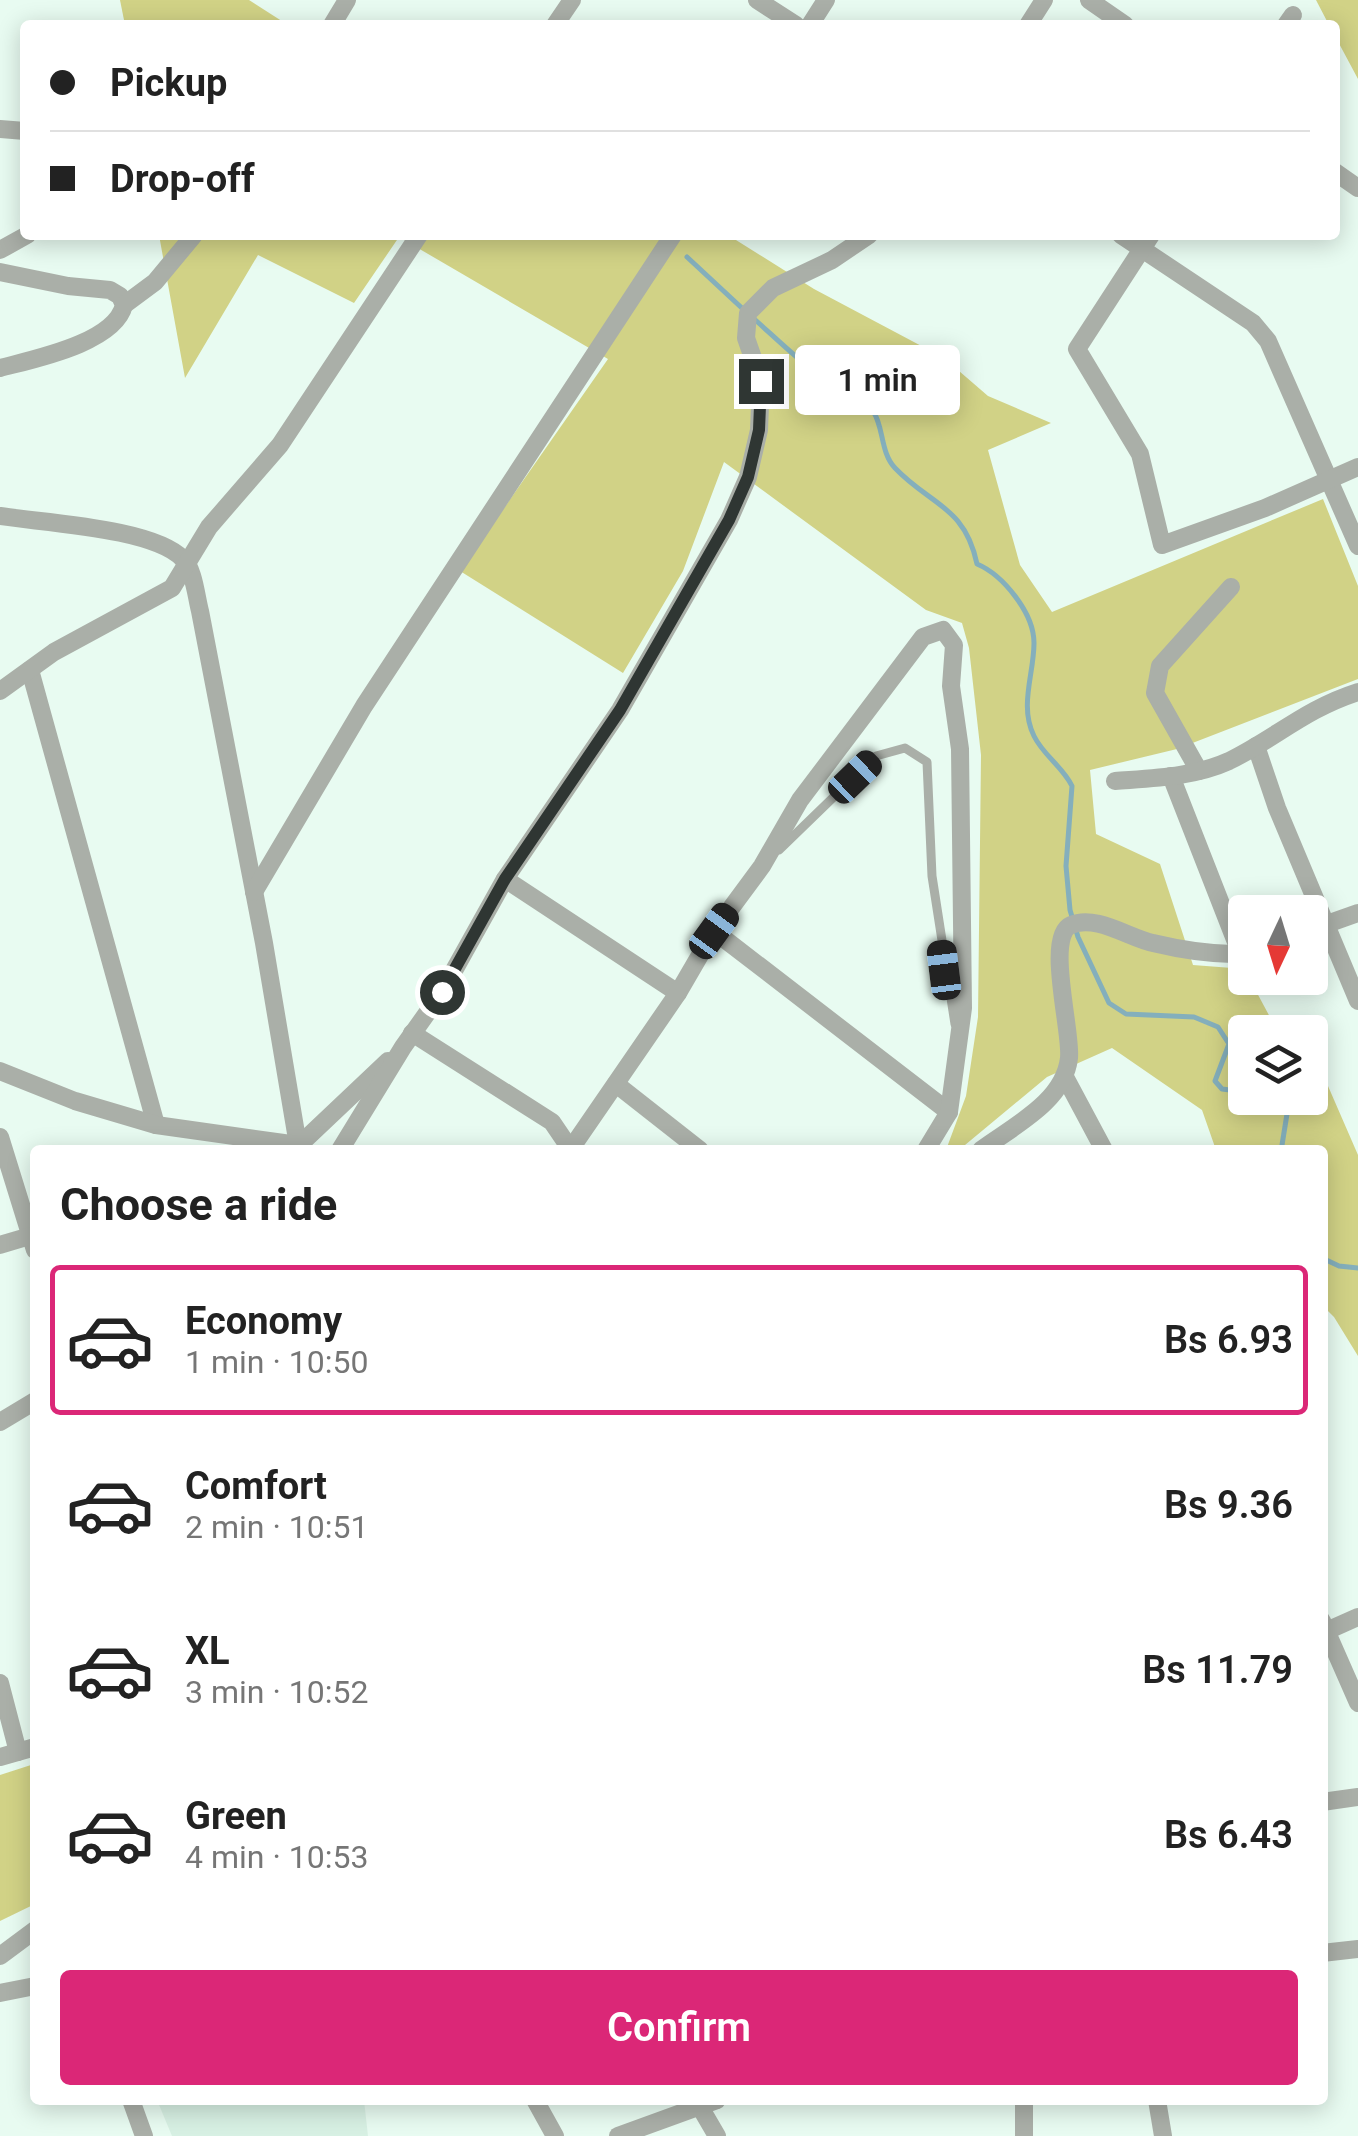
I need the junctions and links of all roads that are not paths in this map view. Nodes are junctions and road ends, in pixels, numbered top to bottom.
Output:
1 (757, 0) edge
2 (1089, 0) edge
3 (788, 20) edge
4 (1118, 20) edge
5 (190, 240) edge
6 (416, 240) edge
7 (669, 240) edge
8 (862, 240) edge
9 (1146, 242) edge
10 (0, 272) edge
11 (124, 304) junction
12 (0, 368) edge
13 (1358, 467) edge
14 (1329, 478) junction
15 (0, 516) edge
16 (1358, 546) edge
17 (186, 561) junction
18 (1231, 587) dead end
19 (30, 670) junction
20 (0, 691) edge
21 (1358, 692) edge
22 (1256, 746) junction
23 (1199, 771) junction
24 (1171, 776) junction
25 (1115, 781) dead end
26 (762, 866) junction
27 (505, 879) junction
28 (254, 892) junction
29 (1307, 895) edge
30 (1358, 912) edge
31 (1228, 917) edge
32 (1328, 923) edge
33 (714, 931) junction
34 (1328, 946) edge
35 (1228, 952) edge
36 (678, 993) junction
37 (1358, 1001) edge
38 (407, 1040) junction
39 (958, 1042) junction
40 (0, 1070) edge
41 (1065, 1077) junction
42 (616, 1084) junction
43 (949, 1112) junction
44 (156, 1125) junction
45 (0, 1137) edge
46 (283, 1145) edge
47 (296, 1145) edge
48 (298, 1145) edge
49 (343, 1145) edge
50 (568, 1145) edge
51 (574, 1145) edge
52 (694, 1145) edge
53 (929, 1145) edge
54 (988, 1145) edge
55 (1101, 1145) edge
56 (30, 1233) edge
57 (30, 1243) edge
58 (0, 1245) edge
59 (30, 1404) edge
60 (0, 1422) edge
61 (1358, 1617) edge
62 (1328, 1628) edge
63 (1328, 1638) edge
64 (0, 1682) edge
65 (1358, 1703) edge
66 (18, 1752) edge
67 (1358, 1797) edge
68 (1328, 1801) edge
69 (30, 1934) edge
70 (1358, 1948) edge
71 (1328, 1952) edge
72 (0, 1956) edge
73 (30, 1987) edge
74 (0, 1992) edge
75 (133, 2105) edge
76 (538, 2105) edge
77 (696, 2105) edge
78 (705, 2105) edge
79 (1024, 2105) edge
80 (1158, 2105) edge
81 (144, 2136) edge
82 (555, 2136) edge
83 (618, 2136) edge
84 (717, 2136) edge
85 (1024, 2136) edge
86 (1163, 2136) edge

1 - 3 street
2 - 4 street
5 - 11 street
6 - 17 street
7 - 28 street
8 - 27 street
9 - 14 street
9 - 14 street
10 - 11 street
11 - 12 street
13 - 14 street
14 - 16 street
15 - 17 street
17 - 19 street
17 - 28 street
18 - 23 street
19 - 20 street
19 - 44 street
21 - 22 street
22 - 23 street
22 - 29 street
23 - 24 street
24 - 25 street
24 - 31 street
26 - 33 street
26 - 39 lane
26 - 39 street
27 - 36 street
27 - 38 street
28 - 47 street
30 - 32 street
33 - 36 street
33 - 43 street
34 - 37 street
35 - 41 street
36 - 42 street
38 - 48 street
38 - 49 street
38 - 50 street
39 - 43 street
40 - 44 street
41 - 54 street
41 - 55 street
42 - 51 street
42 - 52 street
43 - 53 street
44 - 46 street
45 - 56 street
57 - 58 street
59 - 60 street
61 - 62 street
63 - 65 street
64 - 66 street
67 - 68 street
69 - 72 street
70 - 71 street
73 - 74 street
75 - 81 street
76 - 82 street
77 - 83 street
78 - 84 street
79 - 85 street
80 - 86 street

